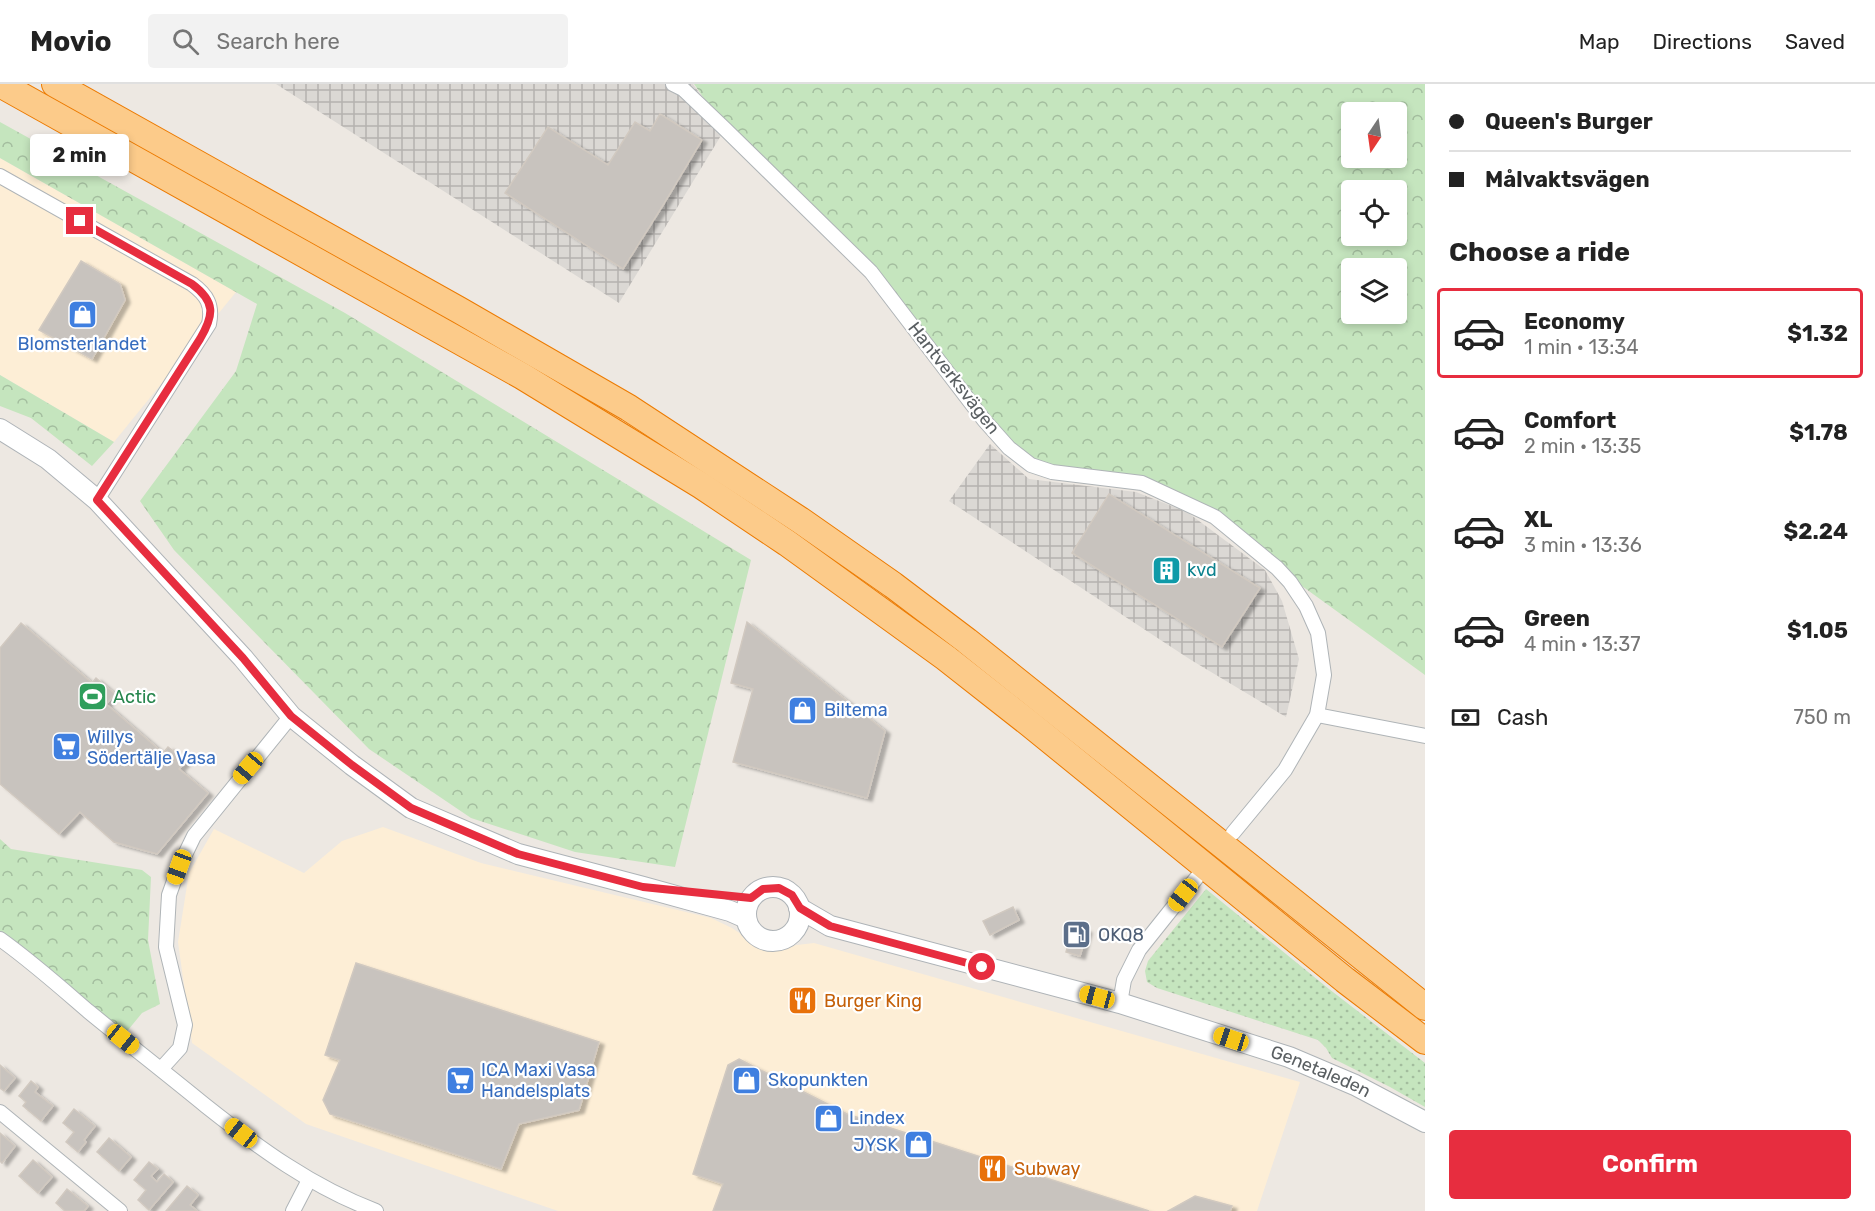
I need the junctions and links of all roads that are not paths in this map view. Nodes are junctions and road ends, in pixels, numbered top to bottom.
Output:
1 (0, 84) edge
2 (55, 84) edge
3 (673, 84) edge
4 (0, 176) edge
5 (0, 429) edge
6 (97, 500) junction
7 (1317, 715) junction
8 (291, 716) junction
9 (1425, 736) edge
10 (1233, 833) dead end
11 (1198, 876) dead end
12 (643, 887) junction
13 (751, 898) junction
14 (800, 908) junction
15 (746, 918) junction
16 (830, 926) junction
17 (795, 930) junction
18 (0, 939) edge
19 (1120, 1003) junction
20 (1425, 1007) edge
21 (1425, 1041) edge
22 (160, 1070) junction
23 (0, 1112) edge
24 (1425, 1122) edge
25 (309, 1180) junction
26 (120, 1211) edge
27 (293, 1211) edge
28 (376, 1211) edge

1 - 21 highway
2 - 20 highway
3 - 7 street, Hantverksvägen
4 - 6 street
5 - 6 main road, Genetaleden
6 - 8 main road, Genetaleden
7 - 9 street
7 - 10 street, Hantverksvägen
8 - 12 main road, Genetaleden
8 - 22 street
11 - 19 street
12 - 13 main road, Genetaleden
12 - 15 main road, Genetaleden
13 - 14 main road, Genetaleden
13 - 15 main road
14 - 16 main road, Genetaleden
14 - 17 main road
15 - 17 main road, Genetaleden
16 - 17 main road, Genetaleden
16 - 19 main road, Genetaleden
18 - 22 street
19 - 24 main road, Genetaleden
22 - 25 street
23 - 26 street
25 - 27 street
25 - 28 street

